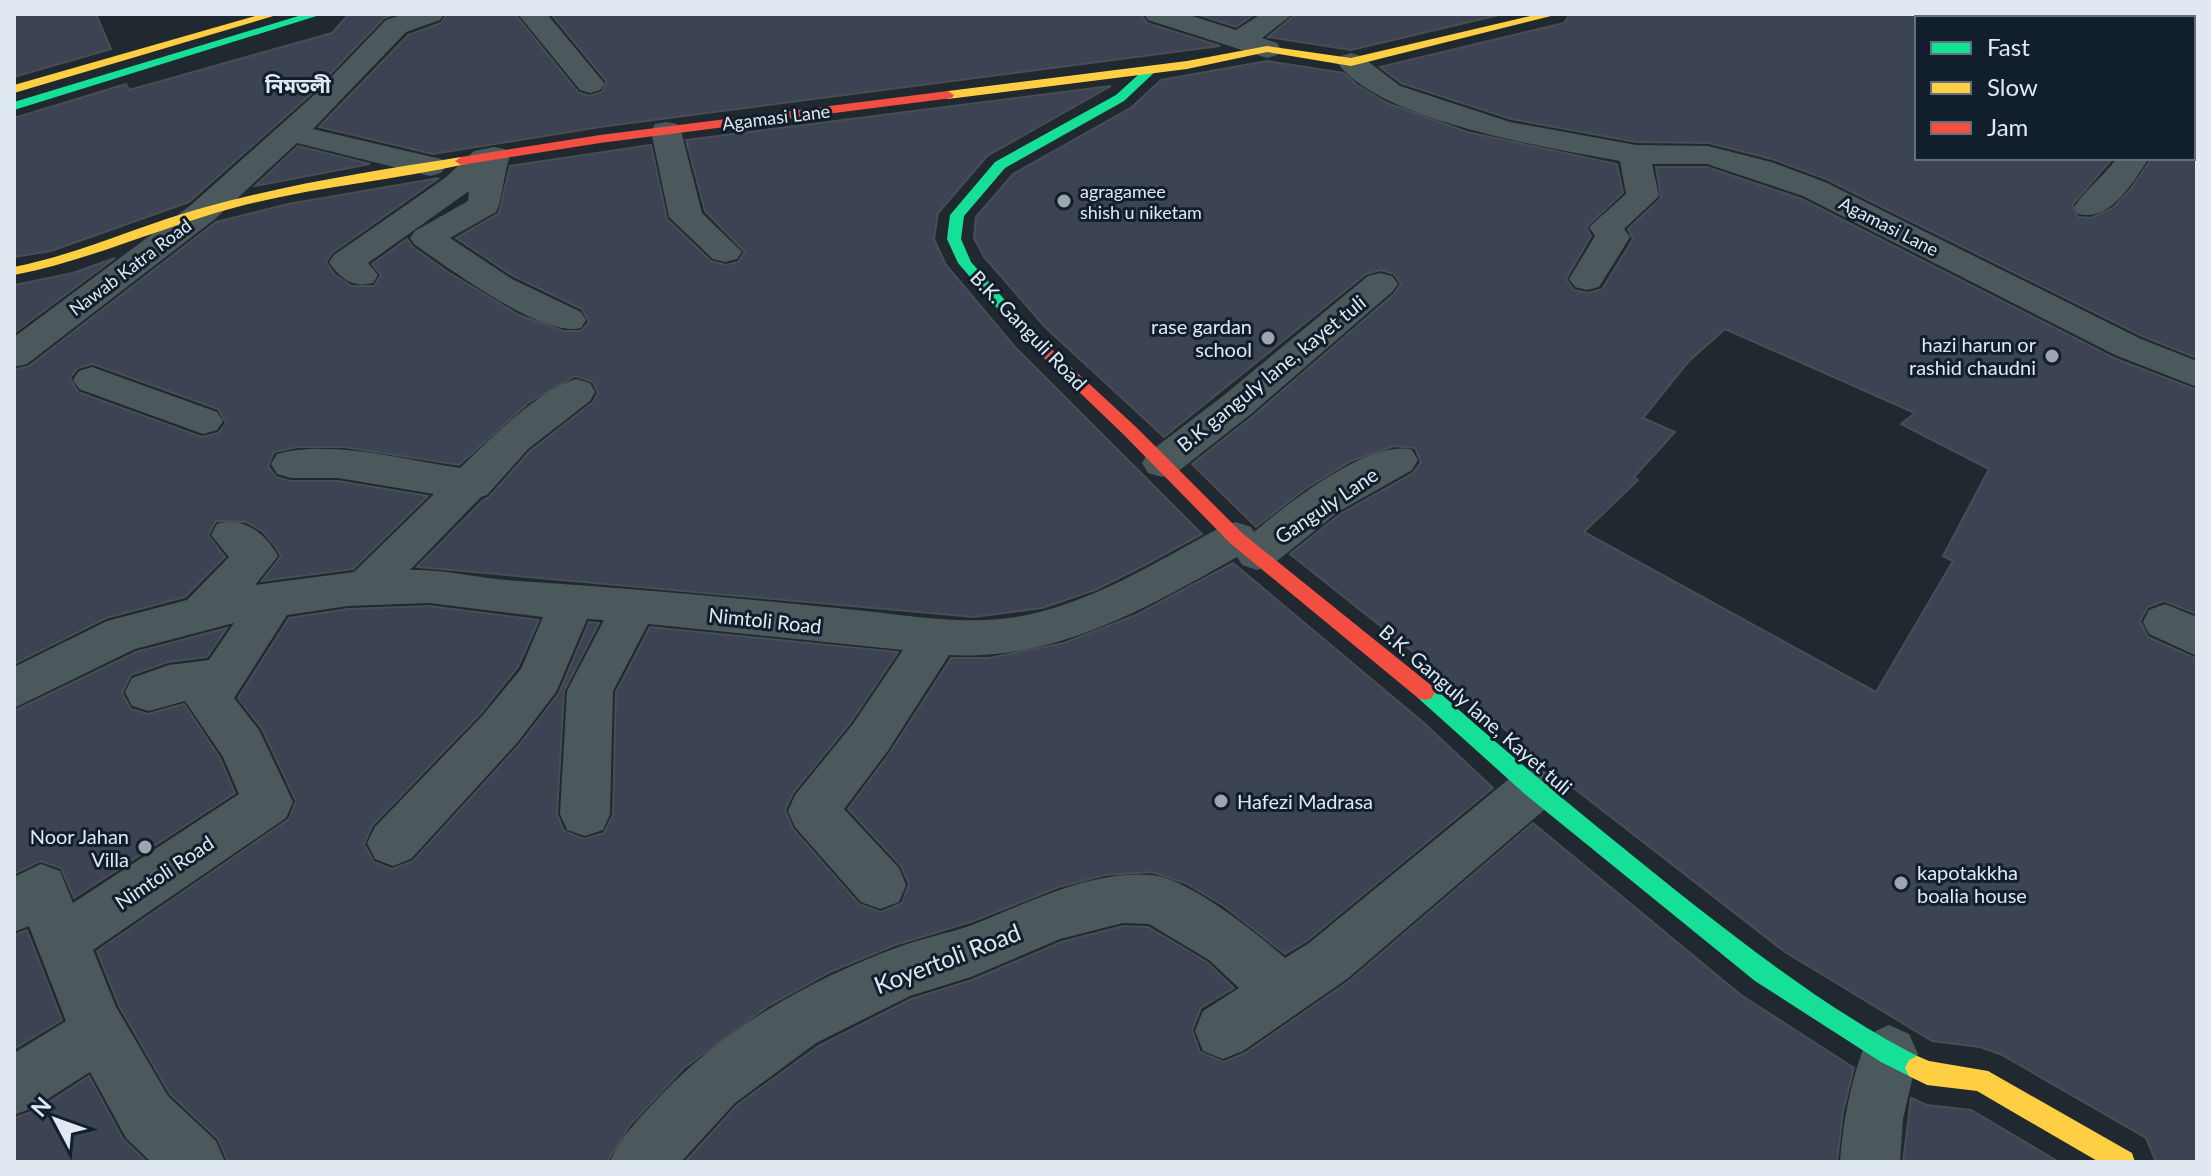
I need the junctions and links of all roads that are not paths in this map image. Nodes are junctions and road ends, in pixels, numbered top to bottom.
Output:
1 (219, 14) edge
2 (274, 14) edge
3 (317, 14) edge
4 (430, 14) edge
5 (532, 14) edge
6 (1279, 14) edge
7 (1553, 14) edge
8 (1170, 16) edge
9 (391, 19) edge
10 (1239, 41) junction
11 (1267, 49) junction
12 (1351, 62) junction
13 (1152, 69) junction
14 (14, 73) edge
15 (590, 84) dead end
16 (14, 89) edge
17 (14, 106) edge
18 (666, 131) junction
19 (292, 133) junction
20 (1636, 154) junction
21 (489, 157) junction
22 (2132, 160) edge
23 (430, 166) junction
24 (2090, 207) dead end
25 (203, 212) junction
26 (725, 252) dead end
27 (14, 271) edge
28 (361, 275) dead end
29 (1587, 279) dead end
30 (1380, 284) dead end
31 (568, 320) dead end
32 (26, 347) edge
33 (2197, 375) edge
34 (576, 392) dead end
35 (203, 421) dead end
36 (1398, 460) dead end
37 (1162, 463) junction
38 (291, 464) dead end
39 (472, 485) junction
40 (232, 535) dead end
41 (1246, 546) junction
42 (365, 588) junction
43 (273, 600) junction
44 (571, 603) junction
45 (635, 605) junction
46 (202, 613) junction
47 (937, 636) junction
48 (221, 677) junction
49 (14, 689) edge
50 (149, 692) dead end
51 (1533, 789) junction
52 (585, 814) dead end
53 (393, 843) dead end
54 (880, 885) dead end
55 (14, 907) edge
56 (60, 942) junction
57 (1281, 990) junction
58 (1223, 1031) dead end
59 (100, 1033) junction
60 (1874, 1045) junction
61 (14, 1086) edge
62 (195, 1162) edge
63 (640, 1162) edge
64 (1870, 1162) edge
65 (2123, 1162) edge

1 - 14 main road
2 - 16 main road
3 - 17 main road
4 - 9 street
5 - 15 street
6 - 10 street
7 - 12 main road, Agamasi Lane
8 - 10 street
9 - 19 street
10 - 11 street
11 - 12 main road, Agamasi Lane
11 - 13 main road, Agamasi Lane
12 - 20 street, Agamasi Lane
13 - 18 main road, Agamasi Lane
13 - 37 main road, B.K. Ganguli Road
18 - 21 main road, Agamasi Lane
18 - 26 street
19 - 23 street
19 - 25 street
20 - 29 street
20 - 33 street, Agamasi Lane
21 - 23 main road, Agamasi Lane
21 - 28 street
21 - 31 street
22 - 24 street
23 - 25 main road, Agamasi Lane
25 - 27 main road, Nawab Katra Road
25 - 32 street, Nawab Katra Road
30 - 37 street, B.K ganguly lane, kayet tuli
32 - 35 street
34 - 39 street
36 - 41 street, Ganguly Lane
37 - 41 main road, B.K. Ganguli Road
38 - 39 street
39 - 42 street
40 - 46 street
41 - 47 street, Nimtoli Road
41 - 51 main road, B.K. Ganguly lane, Kayet tuli
42 - 43 street, Nimtoli Road
42 - 44 street, Nimtoli Road
43 - 46 street, Nimtoli Road
43 - 48 street, Nimtoli Road
44 - 45 street, Nimtoli Road
44 - 53 street
45 - 47 street, Nimtoli Road
45 - 52 street
46 - 49 street, Nimtoli Road
47 - 54 street
48 - 50 street
48 - 56 street, Nimtoli Road
51 - 57 street
51 - 60 main road, B.K. Ganguly lane, Kayet tuli
55 - 56 street
56 - 59 street
57 - 58 street
57 - 63 street, Koyertoli Road
59 - 61 street
59 - 62 street
60 - 64 street
60 - 65 main road

